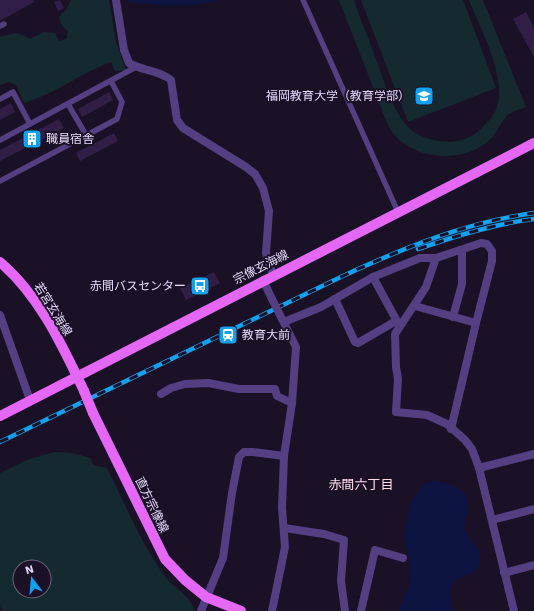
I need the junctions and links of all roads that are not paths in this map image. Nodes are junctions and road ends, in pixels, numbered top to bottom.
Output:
1 (116, 0) edge
2 (303, 0) edge
3 (136, 68) junction
4 (111, 81) junction
5 (0, 99) edge
6 (68, 104) junction
7 (30, 124) junction
8 (86, 136) junction
9 (0, 140) edge
10 (534, 143) edge
11 (0, 182) edge
12 (398, 212) junction
13 (462, 250) junction
14 (436, 258) junction
15 (0, 262) edge
16 (274, 275) junction
17 (373, 277) junction
18 (263, 280) junction
19 (335, 299) junction
20 (415, 306) junction
21 (0, 315) edge
22 (453, 317) junction
23 (283, 320) junction
24 (398, 323) junction
25 (476, 323) junction
26 (77, 377) junction
27 (161, 394) dead end
28 (30, 400) junction
29 (292, 403) junction
30 (0, 416) edge
31 (451, 429) junction
32 (534, 454) edge
33 (284, 456) junction
34 (479, 468) junction
35 (534, 509) edge
36 (492, 520) junction
37 (284, 528) junction
38 (403, 558) dead end
39 (534, 565) edge
40 (504, 573) junction
41 (206, 597) junction
42 (201, 611) edge
43 (241, 611) edge
44 (272, 611) edge
45 (345, 611) edge
46 (361, 611) edge
47 (514, 611) edge

1 - 3 street
2 - 12 lane
3 - 4 lane
3 - 16 street
4 - 6 lane
4 - 8 lane
5 - 7 lane
6 - 7 lane
6 - 8 lane
7 - 9 lane
8 - 11 lane
10 - 12 main road, 宗像玄海線
12 - 16 main road, 宗像玄海線
13 - 14 street
13 - 22 street
13 - 25 street
14 - 17 street
14 - 20 street
15 - 26 main road, 若宮玄海線
16 - 18 main road, 宗像玄海線
17 - 19 street
17 - 24 street
18 - 23 street, bridge
18 - 26 main road, 宗像玄海線
19 - 23 street
19 - 24 street
20 - 22 street
20 - 24 street
21 - 28 street
22 - 25 street
23 - 29 street
24 - 31 street
25 - 31 street
26 - 28 main road, 宗像玄海線
26 - 41 main road, 直方宗像線, bridge
27 - 29 street
28 - 30 main road, 宗像玄海線
29 - 33 street
31 - 34 street
32 - 34 street
33 - 37 street
33 - 41 street
34 - 36 street
35 - 36 street
36 - 40 street
37 - 44 street
37 - 45 street
38 - 46 street
39 - 40 street
40 - 47 street
41 - 42 street
41 - 43 main road, 直方宗像線

